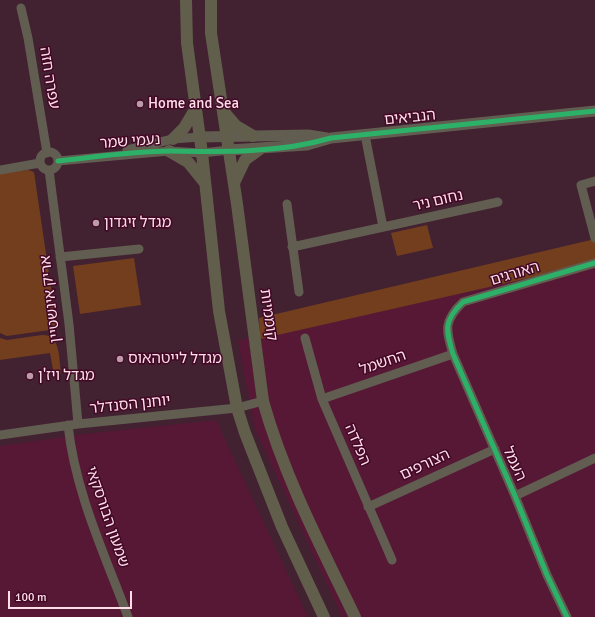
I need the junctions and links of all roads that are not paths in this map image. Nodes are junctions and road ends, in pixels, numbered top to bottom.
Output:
1 (186, 0) edge
2 (211, 0) edge
3 (21, 8) dead end
4 (196, 108) junction
5 (223, 111) junction
6 (595, 111) edge
7 (365, 135) junction
8 (226, 136) junction
9 (253, 136) junction
10 (200, 137) junction
11 (331, 138) junction
12 (173, 139) junction
13 (260, 149) junction
14 (229, 150) junction
15 (170, 151) junction
16 (47, 153) junction
17 (202, 153) junction
18 (98, 157) junction
19 (58, 161) junction
20 (40, 163) junction
21 (0, 170) edge
22 (50, 170) junction
23 (595, 181) edge
24 (206, 184) junction
25 (234, 184) junction
26 (498, 202) dead end
27 (287, 204) dead end
28 (383, 227) junction
29 (595, 238) edge
30 (292, 247) junction
31 (140, 249) dead end
32 (60, 257) junction
33 (595, 263) edge
34 (299, 292) dead end
35 (448, 319) joint
36 (305, 338) dead end
37 (453, 354) junction
38 (322, 399) junction
39 (263, 401) junction
40 (237, 408) junction
41 (78, 424) junction
42 (68, 425) junction
43 (0, 435) edge
44 (495, 449) junction
45 (595, 458) edge
46 (515, 496) junction
47 (368, 507) junction
48 (392, 560) dead end
49 (128, 617) edge
50 (324, 617) edge
51 (354, 617) edge
52 (567, 617) edge

1 - 4 main road
2 - 5 main road, קוממיות
3 - 16 street, עפרה חזה
4 - 10 main road
4 - 12 main road
5 - 8 main road, קוממיות
5 - 9 main road
6 - 7 street, הנביאים
7 - 11 street, הנביאים
7 - 28 street
8 - 9 street, הנביאים
8 - 10 street, הנביאים
8 - 14 main road, קוממיות
9 - 11 street, הנביאים
10 - 12 street, נעמי שמר
10 - 17 main road
11 - 13 street, הנביאים
12 - 18 street, נעמי שמר
13 - 14 street, הנביאים
13 - 25 main road
14 - 17 street, נעמי שמר
14 - 25 main road, קוממיות
15 - 17 street, נעמי שמר
15 - 18 street, נעמי שמר
15 - 24 main road
16 - 19 street
16 - 20 street
17 - 24 main road
18 - 19 street, נעמי שמר
19 - 22 street
20 - 21 street
20 - 22 street
22 - 32 street, אריק אינשטיין
23 - 29 street
24 - 40 main road
25 - 39 main road, קוממיות
26 - 28 street, נחום ניר
27 - 30 street
28 - 30 street, נחום ניר
30 - 34 street
31 - 32 street
32 - 41 street, אריק אינשטיין
33 - 35 street, האורגים
35 - 37 street, העמל
36 - 38 street, הפלדה
37 - 38 street, החשמל
37 - 44 street, העמל
38 - 47 street, הפלדה
39 - 40 street, יוחנן הסנדלר
39 - 51 main road, קוממיות
40 - 41 street, יוחנן הסנדלר
40 - 50 main road
41 - 42 street, יוחנן הסנדלר
42 - 43 street, יוחנן הסנדלר
42 - 49 street, שמעון הבורסקאי
44 - 46 street, העמל
44 - 47 street, הצורפים
45 - 46 street
46 - 52 street, העמל
47 - 48 street, הפלדה

